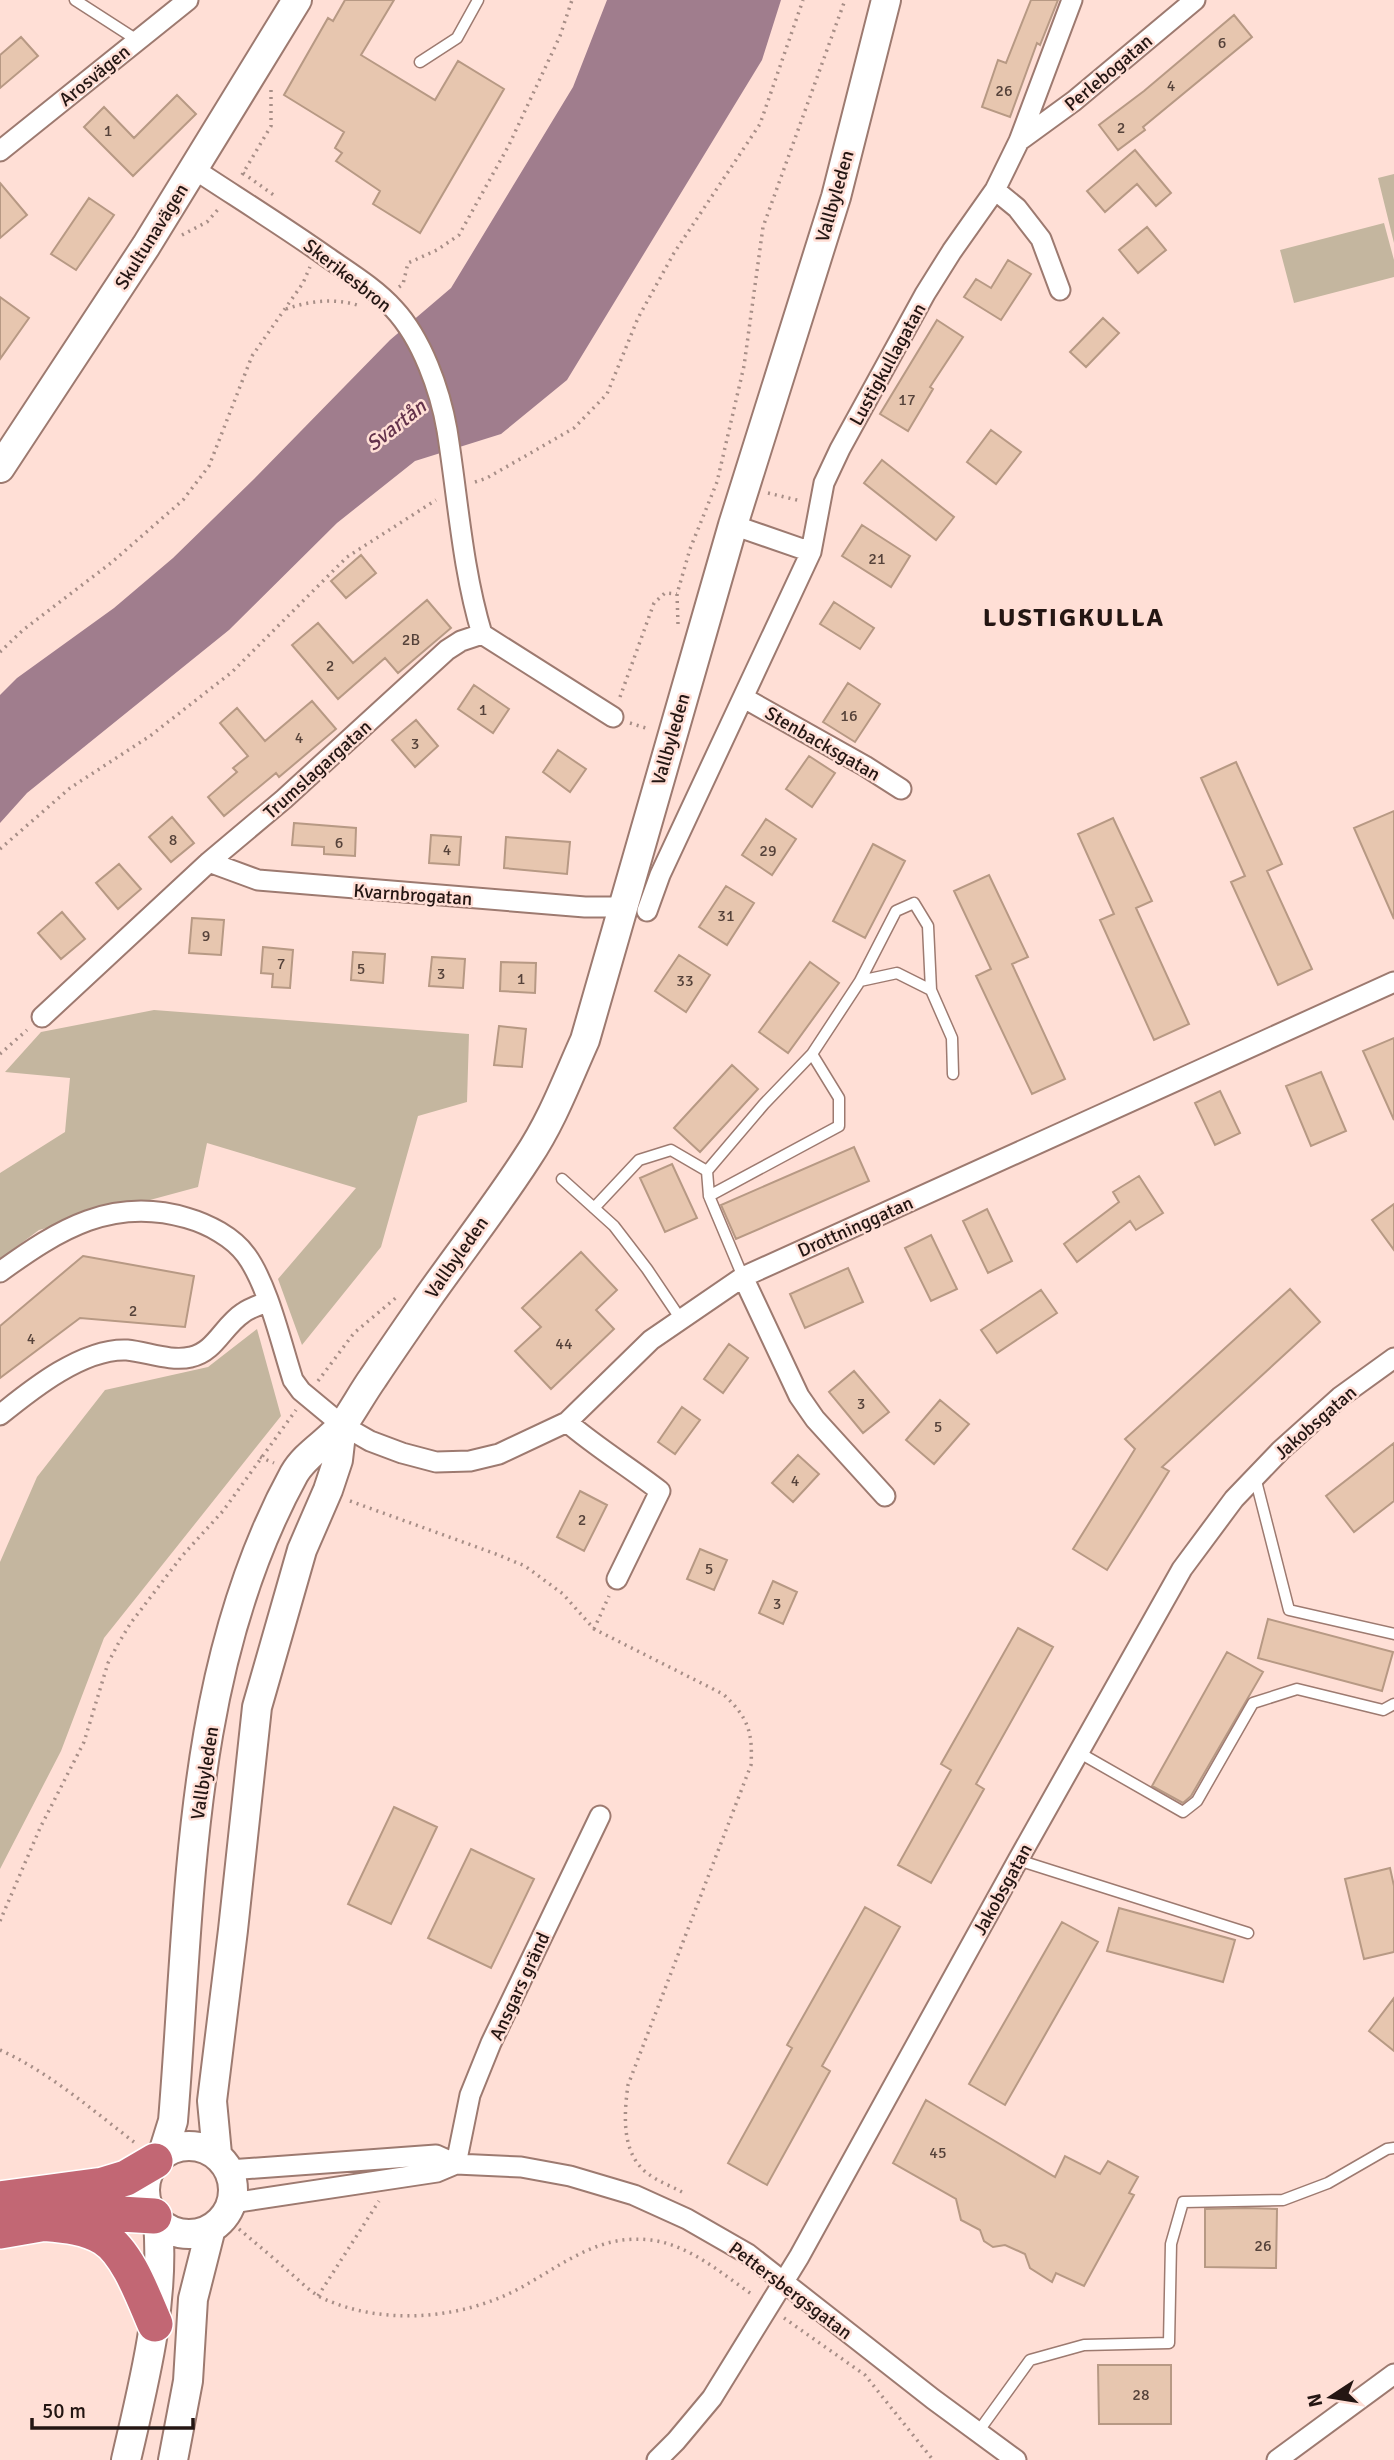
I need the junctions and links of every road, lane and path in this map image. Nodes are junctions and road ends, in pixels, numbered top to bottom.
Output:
1 (75, 0) edge
2 (188, 0) edge
3 (297, 0) edge
4 (478, 0) edge
5 (572, 0) edge
6 (845, 0) edge
7 (886, 0) edge
8 (1072, 0) edge
9 (1195, 0) edge
10 (137, 40) junction
11 (419, 62) dead end
12 (271, 88) dead end
13 (1019, 141) junction
14 (0, 151) edge
15 (194, 169) junction
16 (243, 173) junction
17 (995, 190) junction
18 (230, 192) junction
19 (281, 201) dead end
20 (178, 237) dead end
21 (312, 246) junction
22 (1060, 290) dead end
23 (391, 306) junction
24 (284, 309) junction
25 (0, 468) edge
26 (733, 525) junction
27 (811, 552) junction
28 (482, 634) junction
29 (0, 652) edge
30 (744, 698) junction
31 (613, 717) junction
32 (656, 732) dead end
33 (901, 789) dead end
34 (209, 862) junction
35 (634, 909) junction
36 (860, 981) junction
37 (1394, 982) edge
38 (931, 990) junction
39 (42, 1017) joint
40 (0, 1054) edge
41 (812, 1054) junction
42 (953, 1074) dead end
43 (707, 1171) junction
44 (562, 1179) dead end
45 (709, 1196) junction
46 (594, 1208) junction
47 (0, 1272) edge
48 (743, 1277) junction
49 (401, 1294) dead end
50 (267, 1302) junction
51 (680, 1318) junction
52 (1394, 1357) edge
53 (330, 1365) dead end
54 (0, 1415) edge
55 (567, 1422) junction
56 (342, 1425) junction
57 (284, 1426) dead end
58 (1255, 1477) junction
59 (885, 1496) dead end
60 (342, 1498) dead end
61 (617, 1579) joint
62 (594, 1629) junction
63 (1394, 1634) edge
64 (1394, 1704) edge
65 (1078, 1752) junction
66 (600, 1816) dead end
67 (1018, 1860) junction
68 (0, 1921) edge
69 (1248, 1933) dead end
70 (0, 2050) edge
71 (1394, 2148) edge
72 (152, 2153) junction
73 (223, 2162) junction
74 (456, 2164) junction
75 (647, 2173) dead end
76 (383, 2195) dead end
77 (0, 2199) edge
78 (156, 2219) junction
79 (227, 2220) junction
80 (39, 2223) junction
81 (0, 2231) edge
82 (783, 2282) junction
83 (318, 2296) junction
84 (768, 2306) junction
85 (155, 2324) junction
86 (1394, 2374) edge
87 (978, 2432) junction
88 (125, 2460) edge
89 (173, 2460) edge
90 (657, 2460) edge
91 (933, 2460) edge
92 (1016, 2460) edge
93 (1276, 2460) edge

1 - 10 lane
2 - 10 street, Arosvägen
3 - 15 main road, Skultunavägen
4 - 11 lane
5 - 23 path
6 - 31 path
7 - 26 main road, Vallbyleden
8 - 13 street, Lustigkullagatan
9 - 13 street, Perlebogatan
10 - 14 street, Arosvägen
12 - 16 path
13 - 17 street, Lustigkullagatan
15 - 18 street, Skerikesbron
15 - 25 main road, Skultunavägen
16 - 18 path
16 - 19 path
17 - 22 street
17 - 27 street, Lustigkullagatan
18 - 20 path
18 - 21 street, Skerikesbron
21 - 23 street, Skerikesbron
21 - 24 path
23 - 24 path
23 - 28 street, Skerikesbron
24 - 29 path
26 - 27 street
26 - 35 main road, Vallbyleden
27 - 30 street, Lustigkullagatan
28 - 31 street
28 - 34 street, Trumslagargatan
30 - 33 street, Stenbacksgatan
30 - 35 street, Lustigkullagatan
31 - 32 path
34 - 35 street, Kvarnbrogatan
34 - 39 street, Trumslagargatan
35 - 56 main road, Vallbyleden
36 - 38 lane
36 - 38 lane
36 - 41 lane
37 - 48 street, Drottninggatan
38 - 42 lane
39 - 40 path
41 - 43 lane
41 - 45 lane
43 - 45 lane
43 - 46 lane
44 - 46 lane
45 - 48 lane
46 - 51 lane
47 - 50 street, Drottninggatan
48 - 51 street, Drottninggatan
48 - 59 street
49 - 53 path
50 - 54 street
50 - 56 street, Drottninggatan
51 - 55 street, Drottninggatan
52 - 58 street, Jakobsgatan
55 - 56 street, Drottninggatan
55 - 61 street
56 - 72 main road, Vallbyleden
56 - 73 main road, Vallbyleden
57 - 68 path
58 - 63 lane
58 - 65 street, Jakobsgatan
60 - 62 path
61 - 62 path
62 - 75 path
64 - 65 lane
65 - 67 street, Jakobsgatan
66 - 74 street, Ansgars gränd
67 - 69 lane
67 - 82 street, Jakobsgatan
70 - 72 path
71 - 87 lane
72 - 73 main road
72 - 77 highway
72 - 78 main road
73 - 74 street, Pettersbergsgatan
73 - 79 main road
74 - 79 street, Pettersbergsgatan
74 - 82 street, Pettersbergsgatan
76 - 83 path
78 - 79 main road
78 - 80 highway
78 - 85 main road
79 - 83 path
79 - 89 main road
80 - 81 highway
80 - 85 highway
82 - 84 street, Jakobsgatan
82 - 87 street, Pettersbergsgatan
83 - 84 path
84 - 90 street, Jakobsgatan
84 - 91 path
85 - 88 main road
86 - 93 street
87 - 92 street, Pettersbergsgatan

